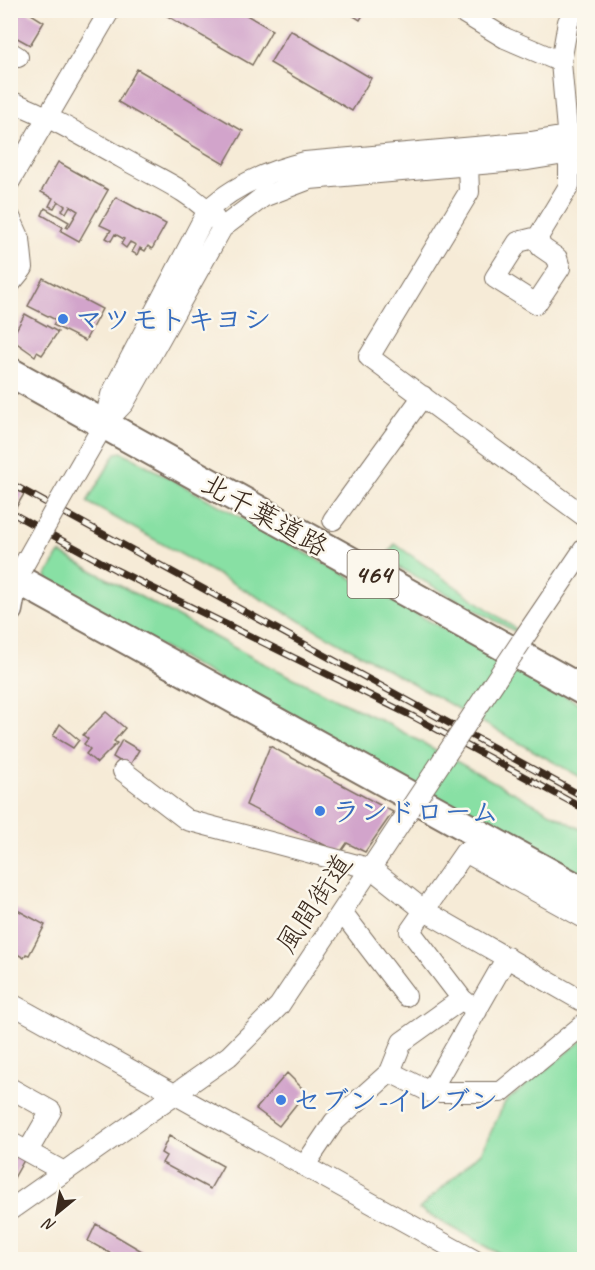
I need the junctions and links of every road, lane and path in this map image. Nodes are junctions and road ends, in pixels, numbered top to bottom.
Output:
1 (111, 10) edge
2 (459, 10) edge
3 (575, 10) edge
4 (561, 62) junction
5 (10, 101) edge
6 (48, 118) junction
7 (576, 143) edge
8 (468, 164) junction
9 (10, 181) edge
10 (208, 210) junction
11 (10, 217) edge
12 (222, 228) junction
13 (538, 237) dead end
14 (10, 284) edge
15 (10, 372) edge
16 (423, 396) junction
17 (100, 430) junction
18 (585, 516) edge
19 (333, 520) dead end
20 (583, 554) edge
21 (15, 576) edge
22 (10, 610) edge
23 (585, 691) edge
24 (123, 771) dead end
25 (372, 869) junction
26 (585, 892) edge
27 (425, 911) junction
28 (342, 912) junction
29 (585, 918) edge
30 (507, 957) junction
31 (406, 996) dead end
32 (585, 1002) edge
33 (10, 1003) edge
34 (470, 1005) junction
35 (585, 1024) edge
36 (390, 1072) junction
37 (10, 1088) edge
38 (430, 1092) junction
39 (174, 1093) junction
40 (19, 1147) edge
41 (305, 1165) junction
42 (64, 1172) junction
43 (11, 1209) edge
44 (474, 1260) edge

1 - 6 street
2 - 4 street
3 - 4 street
4 - 7 street
5 - 6 street
6 - 9 street
6 - 10 street
7 - 8 street
7 - 10 street
7 - 13 street
8 - 12 street
8 - 16 street
10 - 12 street
10 - 17 street
11 - 14 street
12 - 17 street
15 - 17 highway, 北千葉道路 / 464
16 - 18 street
16 - 19 street
17 - 21 street, bridge
17 - 23 highway, 北千葉道路 / 464
20 - 25 street, 風間街道, bridge
21 - 22 main road
21 - 26 highway
24 - 25 street
25 - 27 street
25 - 28 street, 風間街道
27 - 29 street
27 - 30 street
27 - 34 street
28 - 31 street
28 - 39 street, 風間街道
30 - 32 street
30 - 34 street
33 - 39 street
34 - 36 street
34 - 38 street
35 - 38 street
36 - 38 street
36 - 41 street
37 - 40 street
39 - 41 street
39 - 42 street, 風間街道
40 - 42 street
41 - 44 street
42 - 43 street, 風間街道

